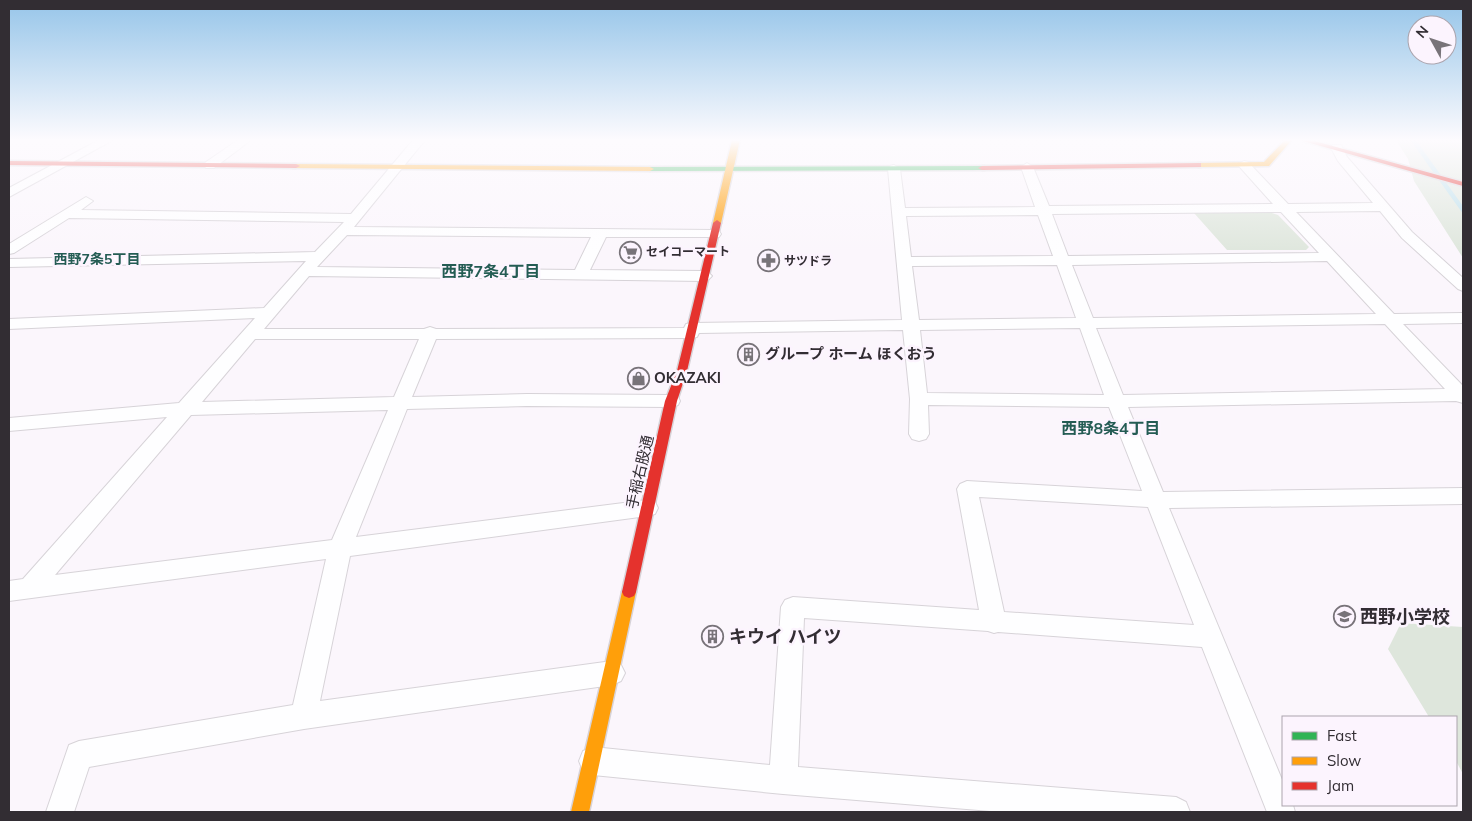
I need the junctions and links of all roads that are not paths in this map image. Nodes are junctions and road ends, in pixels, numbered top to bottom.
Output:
1 (36, 178) edge
2 (387, 178) edge
3 (726, 178) edge
4 (895, 178) edge
5 (1032, 178) edge
6 (1257, 178) edge
7 (1359, 178) edge
8 (1446, 178) edge
9 (1458, 182) edge
10 (9, 193) edge
11 (86, 201) dead end
12 (1383, 207) junction
13 (1285, 208) junction
14 (1045, 211) junction
15 (898, 212) junction
16 (67, 214) junction
17 (350, 224) junction
18 (600, 234) junction
19 (714, 234) junction
20 (9, 250) edge
21 (321, 256) junction
22 (1331, 257) junction
23 (1063, 260) junction
24 (906, 262) junction
25 (9, 263) edge
26 (305, 272) junction
27 (581, 274) junction
28 (704, 276) junction
29 (1463, 286) edge
30 (269, 313) junction
31 (1463, 318) edge
32 (1390, 319) junction
33 (1087, 323) junction
34 (9, 324) edge
35 (912, 325) junction
36 (692, 330) junction
37 (430, 332) junction
38 (251, 334) junction
39 (1462, 396) edge
40 (919, 399) junction
41 (671, 401) junction
42 (1116, 401) junction
43 (400, 404) junction
44 (186, 409) junction
45 (9, 424) edge
46 (919, 434) dead end
47 (1463, 496) edge
48 (1157, 500) junction
49 (647, 508) junction
50 (340, 548) junction
51 (20, 590) edge
52 (994, 622) junction
53 (1211, 637) junction
54 (612, 673) junction
55 (304, 716) junction
56 (593, 761) junction
57 (783, 780) junction
58 (60, 812) edge
59 (580, 812) edge
60 (1176, 812) edge
61 (1282, 812) edge

1 - 10 street
2 - 17 street
3 - 19 street, 手稲右股通
4 - 15 street
5 - 14 street
6 - 13 street
7 - 12 street
8 - 9 street
11 - 16 street
12 - 13 street
12 - 29 street
13 - 14 street
13 - 22 street
14 - 15 street
14 - 23 street
15 - 24 street
16 - 17 street
16 - 20 street
17 - 18 street
17 - 21 street
18 - 19 street
18 - 27 street
19 - 28 street, 手稲右股通
21 - 25 street
21 - 26 street
22 - 23 street
22 - 32 street
23 - 24 street
23 - 33 street
24 - 35 street
26 - 27 street
26 - 30 street
27 - 28 street
28 - 36 street, 手稲右股通
30 - 34 street
30 - 38 street
31 - 32 street
32 - 33 street
32 - 39 street
33 - 35 street
33 - 42 street
35 - 36 street
35 - 40 street
36 - 37 street
36 - 41 street, 手稲右股通
37 - 38 street
37 - 43 street
38 - 44 street
39 - 42 street
40 - 42 street
40 - 46 street
41 - 43 street
41 - 49 street, 手稲右股通
42 - 48 street
43 - 44 street
43 - 50 street
44 - 45 street
44 - 51 street
47 - 48 street
48 - 52 street
48 - 53 street
49 - 50 street
49 - 54 street, 手稲右股通
50 - 51 street
50 - 55 street
52 - 53 street
52 - 57 street
53 - 61 street
54 - 55 street
54 - 56 street, 手稲右股通
55 - 58 street
56 - 57 street
56 - 59 street, 手稲右股通
57 - 60 street

